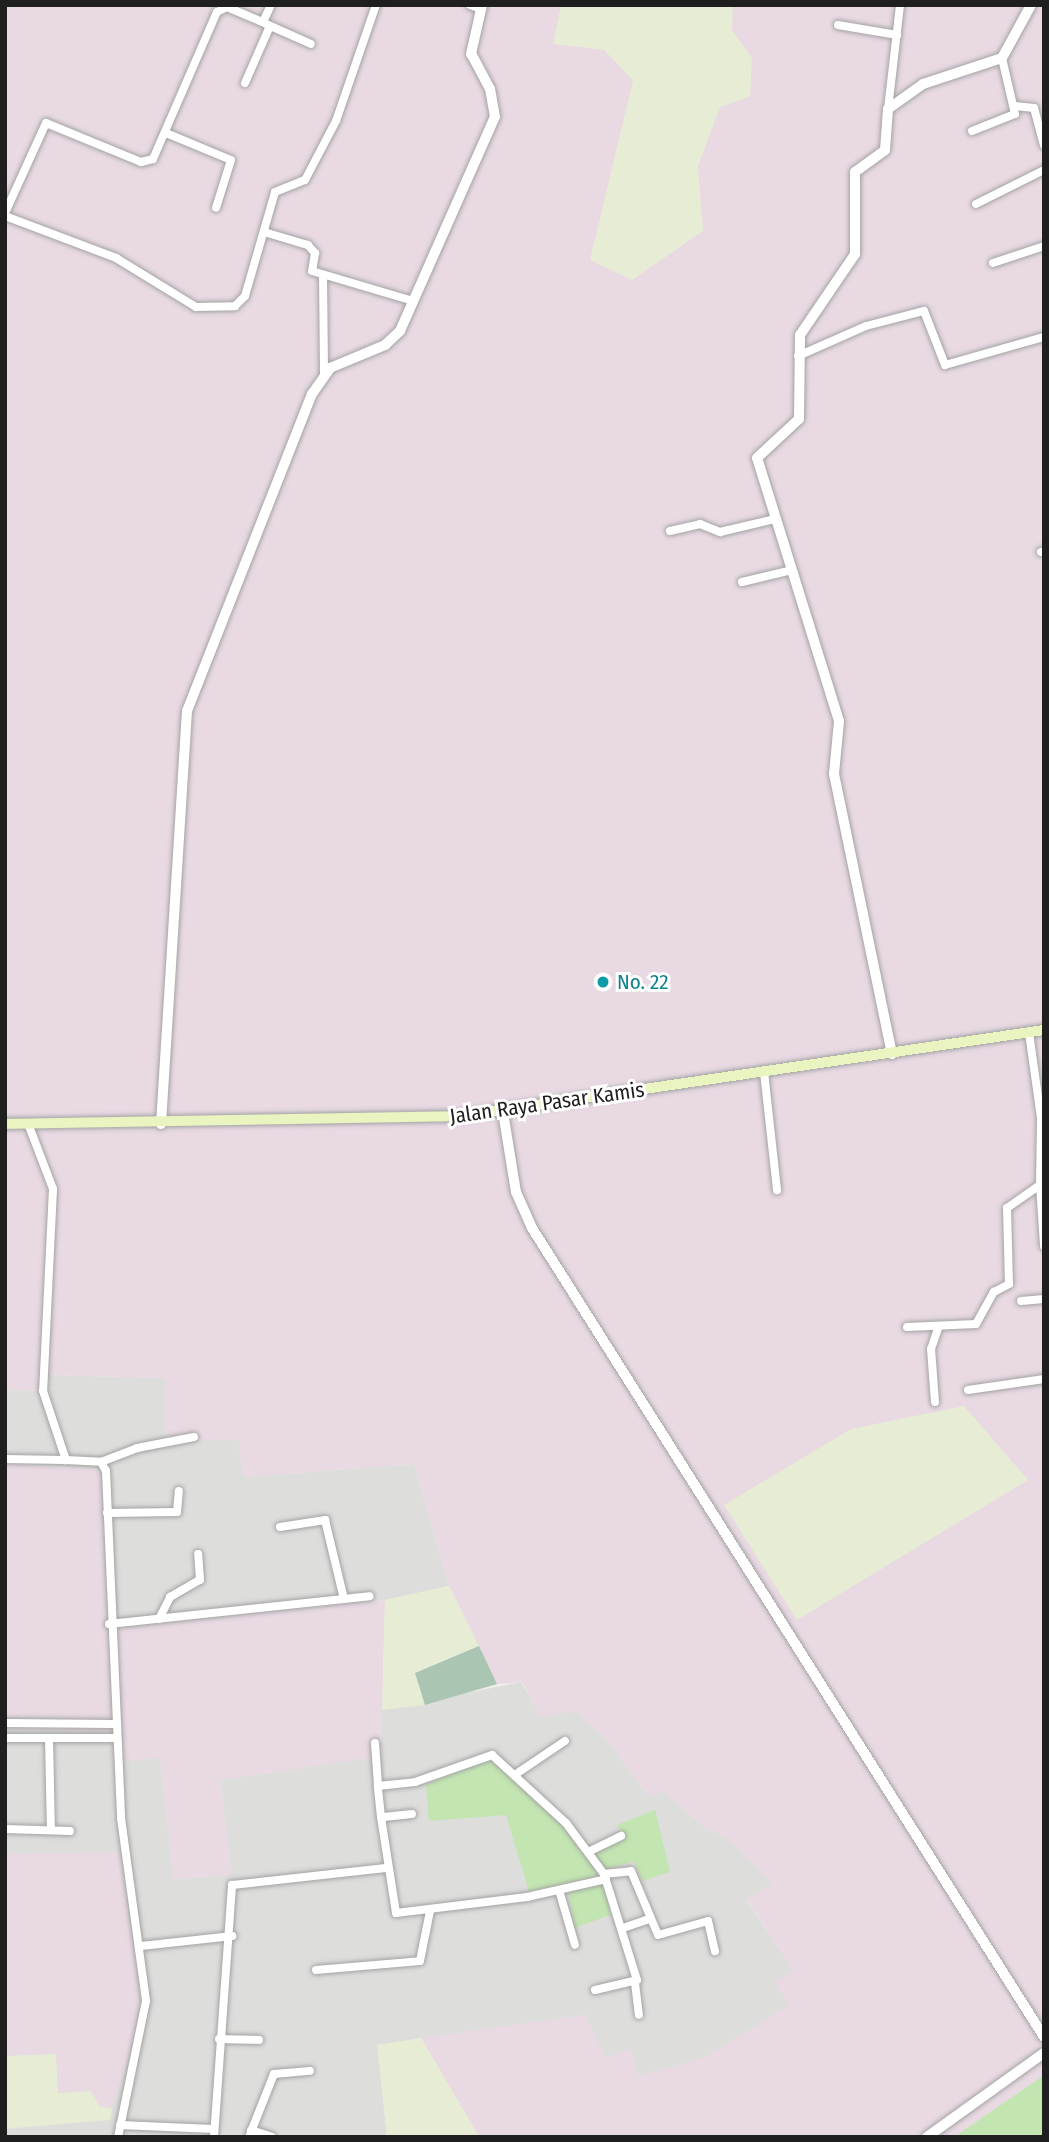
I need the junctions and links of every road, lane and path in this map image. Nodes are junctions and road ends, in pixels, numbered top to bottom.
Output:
1 (271, 5) edge
2 (376, 5) edge
3 (470, 5) edge
4 (900, 5) edge
5 (1031, 5) edge
6 (481, 7) edge
7 (267, 24) junction
8 (838, 25) dead end
9 (897, 34) junction
10 (311, 44) dead end
11 (1002, 58) junction
12 (245, 83) dead end
13 (1015, 106) junction
14 (888, 109) junction
15 (972, 131) dead end
16 (166, 133) junction
17 (1044, 145) edge
18 (1044, 170) edge
19 (976, 204) dead end
20 (216, 208) dead end
21 (5, 214) edge
22 (264, 232) junction
23 (1044, 246) edge
24 (993, 262) dead end
25 (323, 275) junction
26 (411, 300) junction
27 (1044, 337) edge
28 (796, 357) junction
29 (324, 374) junction
30 (775, 519) junction
31 (670, 531) dead end
32 (792, 570) junction
33 (742, 582) dead end
34 (1044, 1030) edge
35 (1030, 1033) junction
36 (892, 1054) junction
37 (764, 1072) junction
38 (503, 1112) junction
39 (162, 1124) junction
40 (5, 1125) edge
41 (29, 1126) junction
42 (1044, 1129) edge
43 (1040, 1185) junction
44 (777, 1190) dead end
45 (1044, 1246) edge
46 (1044, 1299) edge
47 (1021, 1301) dead end
48 (939, 1326) junction
49 (907, 1327) dead end
50 (1044, 1379) edge
51 (968, 1390) dead end
52 (935, 1402) dead end
53 (194, 1437) dead end
54 (5, 1459) edge
55 (66, 1460) junction
56 (102, 1462) junction
57 (179, 1491) dead end
58 (107, 1513) junction
59 (280, 1527) dead end
60 (198, 1554) dead end
61 (369, 1596) dead end
62 (344, 1599) junction
63 (159, 1619) junction
64 (109, 1624) junction
65 (5, 1723) edge
66 (114, 1724) junction
67 (5, 1738) edge
68 (49, 1738) junction
69 (115, 1738) junction
70 (565, 1741) dead end
71 (375, 1743) dead end
72 (516, 1774) junction
73 (378, 1786) junction
74 (412, 1814) dead end
75 (381, 1817) junction
76 (5, 1829) edge
77 (51, 1830) junction
78 (70, 1831) dead end
79 (621, 1836) dead end
80 (588, 1852) junction
81 (386, 1868) junction
82 (605, 1876) junction
83 (559, 1890) junction
84 (429, 1911) junction
85 (649, 1919) junction
86 (623, 1928) junction
87 (232, 1936) junction
88 (575, 1945) dead end
89 (141, 1946) junction
90 (715, 1951) dead end
91 (316, 1970) dead end
92 (635, 1983) junction
93 (595, 1990) dead end
94 (639, 2015) dead end
95 (1044, 2037) edge
96 (219, 2039) junction
97 (259, 2040) dead end
98 (1044, 2053) edge
99 (310, 2071) dead end
100 (120, 2125) junction
101 (214, 2133) edge
102 (250, 2133) edge
103 (118, 2137) edge
104 (272, 2137) edge
105 (927, 2137) edge

1 - 7 street
2 - 22 street
3 - 6 street
4 - 9 street
5 - 11 street
6 - 26 street
7 - 10 street
7 - 12 street
7 - 16 street
8 - 9 street
9 - 14 street
11 - 13 street
11 - 14 street
13 - 15 street
13 - 17 street
14 - 28 street
16 - 20 street
16 - 21 street
18 - 19 street
21 - 22 street
22 - 25 street
23 - 24 street
25 - 26 street
25 - 29 street
26 - 29 street
27 - 28 street
28 - 30 street
29 - 39 street
30 - 31 street
30 - 32 street
32 - 33 street
32 - 36 street
34 - 35 main road, Jalan Raya Pasar Kamis
35 - 36 main road, Jalan Raya Pasar Kamis
35 - 42 street
35 - 43 street
36 - 37 main road, Jalan Raya Pasar Kamis
37 - 38 main road, Jalan Raya Pasar Kamis
37 - 44 street
38 - 39 main road, Jalan Raya Pasar Kamis
38 - 95 street
39 - 41 main road, Jalan Raya Pasar Kamis
40 - 41 main road, Jalan Raya Pasar Kamis
41 - 55 street
43 - 45 street
43 - 48 street
46 - 47 street
48 - 49 street
48 - 52 street
50 - 51 street
53 - 56 street
54 - 55 street
55 - 56 street
56 - 58 street
57 - 58 street
58 - 64 street
59 - 62 street
60 - 63 street
61 - 62 street
62 - 63 street
63 - 64 street
64 - 66 street
65 - 66 street
66 - 69 street
67 - 68 street
68 - 69 street
68 - 77 street
69 - 89 street
70 - 72 street
71 - 73 street
72 - 73 street
72 - 80 street
73 - 75 street
74 - 75 street
75 - 81 street
76 - 77 street
77 - 78 street
79 - 80 street
80 - 82 street
81 - 84 street
81 - 87 street
82 - 83 street
82 - 85 street
82 - 86 street
83 - 84 street
83 - 88 street
84 - 91 street
85 - 86 street
85 - 90 street
86 - 92 street
87 - 89 street
87 - 96 street
89 - 100 street
92 - 93 street
92 - 94 street
96 - 97 street
96 - 101 street
98 - 105 street
99 - 102 street
100 - 101 street
100 - 103 street
102 - 104 street

